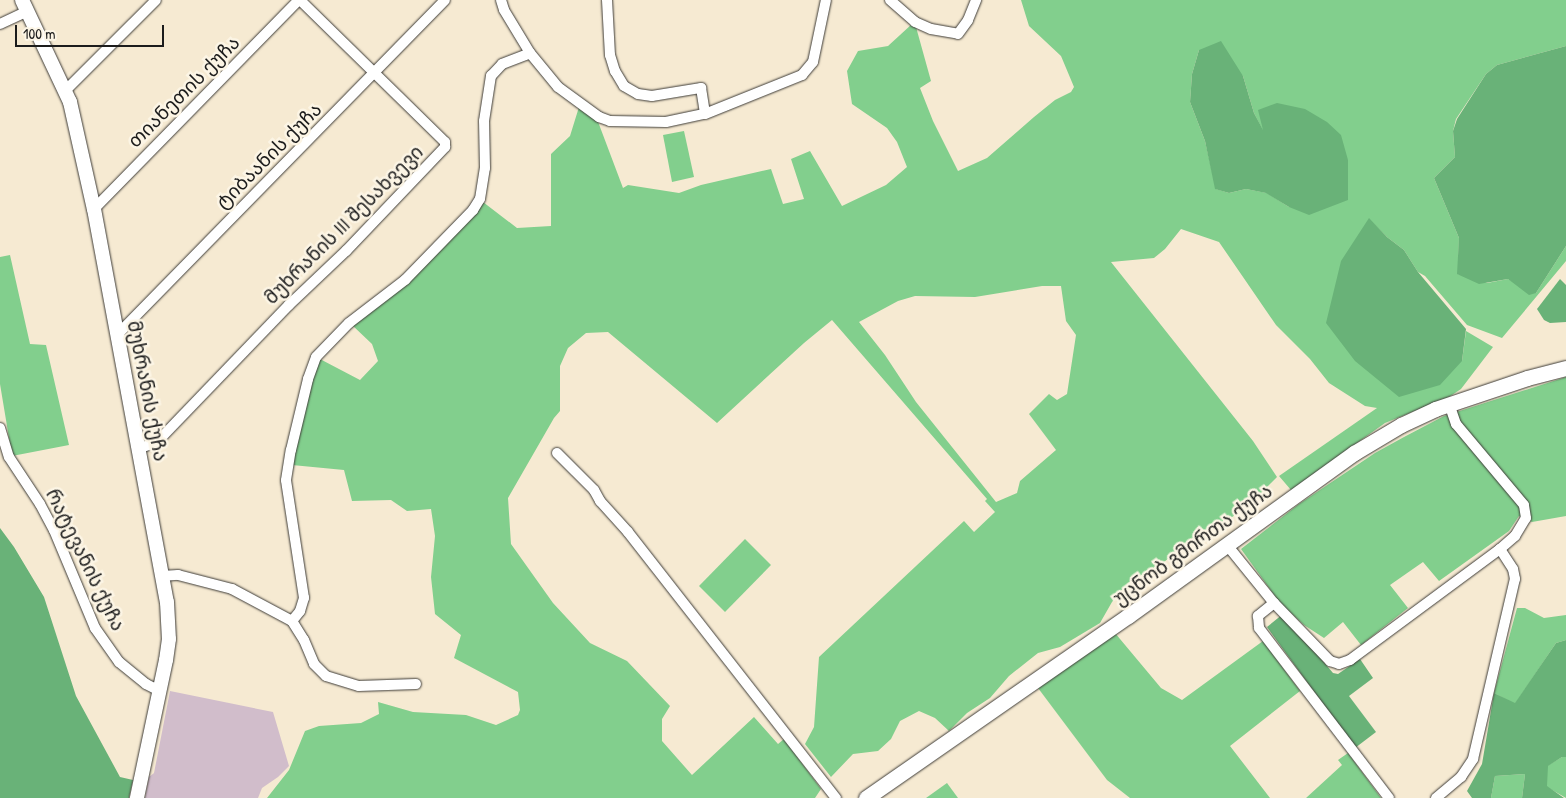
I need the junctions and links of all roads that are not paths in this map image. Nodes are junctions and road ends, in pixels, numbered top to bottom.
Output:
1 (156, 0) edge
2 (300, 0) edge
3 (445, 0) edge
4 (501, 0) edge
5 (606, 0) edge
6 (826, 0) edge
7 (890, 0) edge
8 (976, 0) edge
9 (26, 6) edge
10 (0, 24) edge
11 (530, 53) junction
12 (375, 74) junction
13 (66, 90) junction
14 (705, 114) junction
15 (94, 209) junction
16 (116, 336) junction
17 (1566, 368) edge
18 (1449, 404) junction
19 (0, 428) edge
20 (140, 448) junction
21 (557, 453) dead end
22 (1227, 545) junction
23 (1500, 549) junction
24 (162, 576) junction
25 (1274, 603) junction
26 (292, 621) junction
27 (416, 684) dead end
28 (160, 691) junction
29 (137, 798) edge
30 (836, 798) edge
31 (866, 798) edge
32 (1389, 798) edge
33 (1436, 798) edge

1 - 13 street
2 - 12 street, მუხრანის III შესახვევი
2 - 15 street, თიანეთის ქუჩა
3 - 12 street, ტიბაანის ქუჩა
4 - 11 street
5 - 14 street
6 - 14 street
7 - 8 street
9 - 10 street
9 - 13 street, მუხრანის ქუჩა
11 - 14 street
11 - 26 street
12 - 16 street, ტიბაანის ქუჩა
12 - 20 street, მუხრანის III შესახვევი
13 - 15 street, მუხრანის ქუჩა
15 - 16 street, მუხრანის ქუჩა
16 - 20 street, მუხრანის ქუჩა
17 - 18 main road, უცნობ გმირთა ქუჩა
18 - 22 main road, უცნობ გმირთა ქუჩა
18 - 23 street
19 - 28 street, რატევანის ქუჩა
20 - 24 street, მუხრანის ქუჩა
21 - 30 street
22 - 25 street
22 - 31 main road, უცნობ გმირთა ქუჩა
23 - 25 street
23 - 33 street
24 - 26 street
24 - 28 street, მუხრანის ქუჩა
25 - 32 street
26 - 27 street
28 - 29 street, მუხრანის ქუჩა

